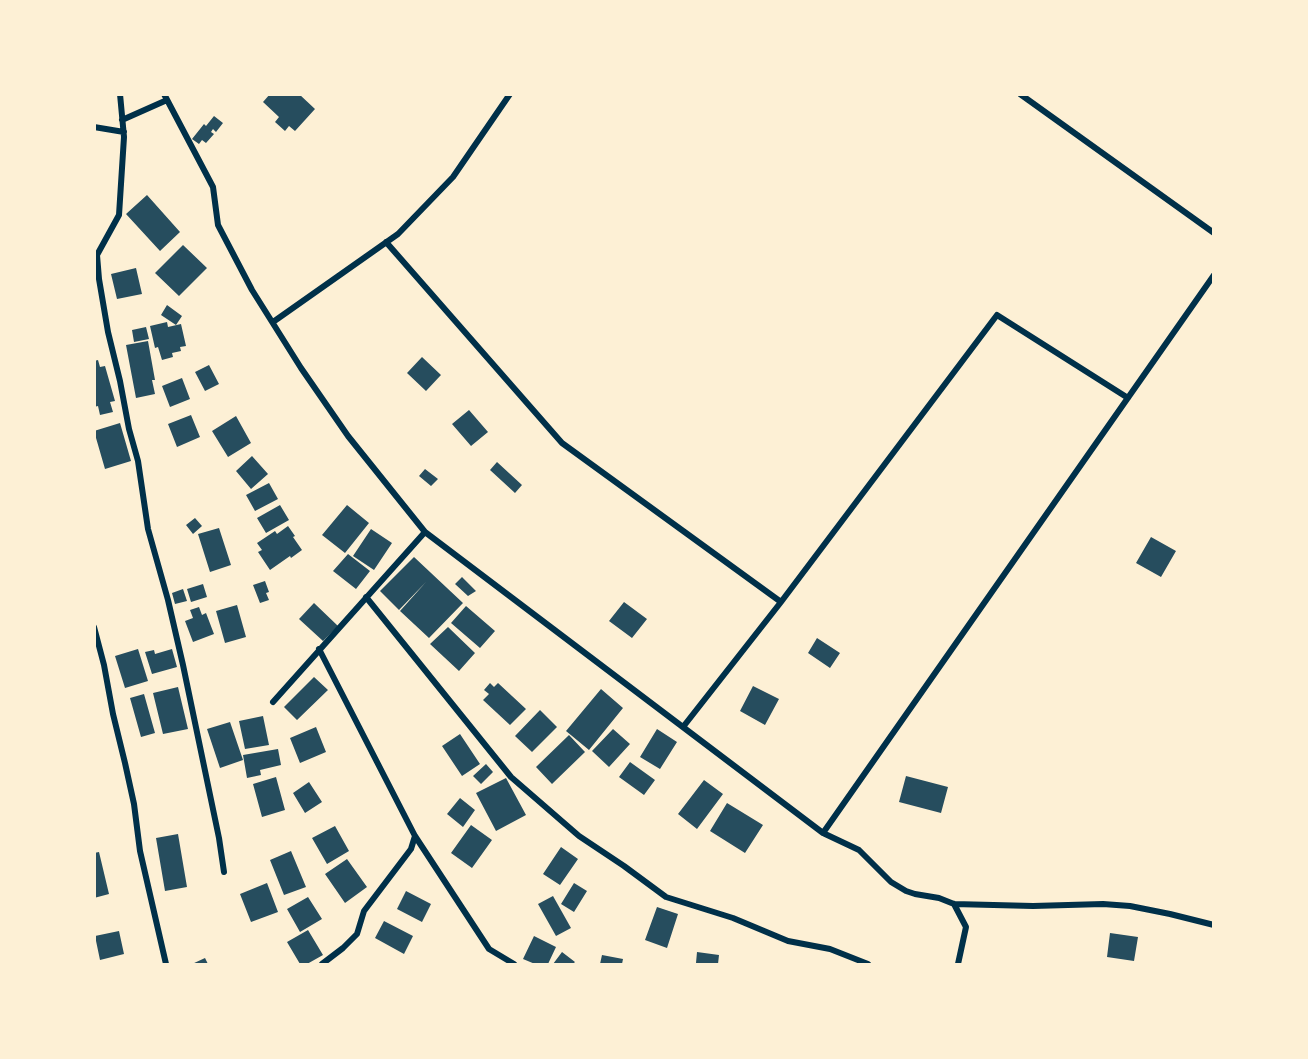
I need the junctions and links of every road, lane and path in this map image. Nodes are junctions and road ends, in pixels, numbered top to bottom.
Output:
1 (120, 94) edge
2 (510, 94) edge
3 (1020, 94) edge
4 (166, 97) edge
5 (122, 120) junction
6 (94, 127) edge
7 (123, 132) junction
8 (1214, 233) edge
9 (386, 242) junction
10 (1214, 275) edge
11 (273, 322) junction
12 (1128, 398) junction
13 (425, 532) junction
14 (366, 597) junction
15 (781, 602) junction
16 (94, 627) edge
17 (319, 650) junction
18 (273, 702) dead end
19 (683, 727) junction
20 (823, 833) junction
21 (416, 836) junction
22 (224, 872) dead end
23 (954, 904) junction
24 (1214, 925) edge
25 (166, 964) edge
26 (322, 964) edge
27 (514, 964) edge
28 (868, 964) edge
29 (959, 964) edge

1 - 5 street
2 - 9 street
3 - 8 street
4 - 5 street
4 - 11 street
5 - 7 street
6 - 7 street
7 - 22 street
9 - 11 street
9 - 15 street
10 - 12 street
11 - 13 street
12 - 15 street
12 - 20 street
13 - 14 street
13 - 19 street
14 - 17 street
14 - 28 street
15 - 19 street
16 - 25 street
17 - 18 street
17 - 21 street
19 - 20 street
20 - 23 street
21 - 26 street
21 - 27 street
23 - 24 street
23 - 29 street

